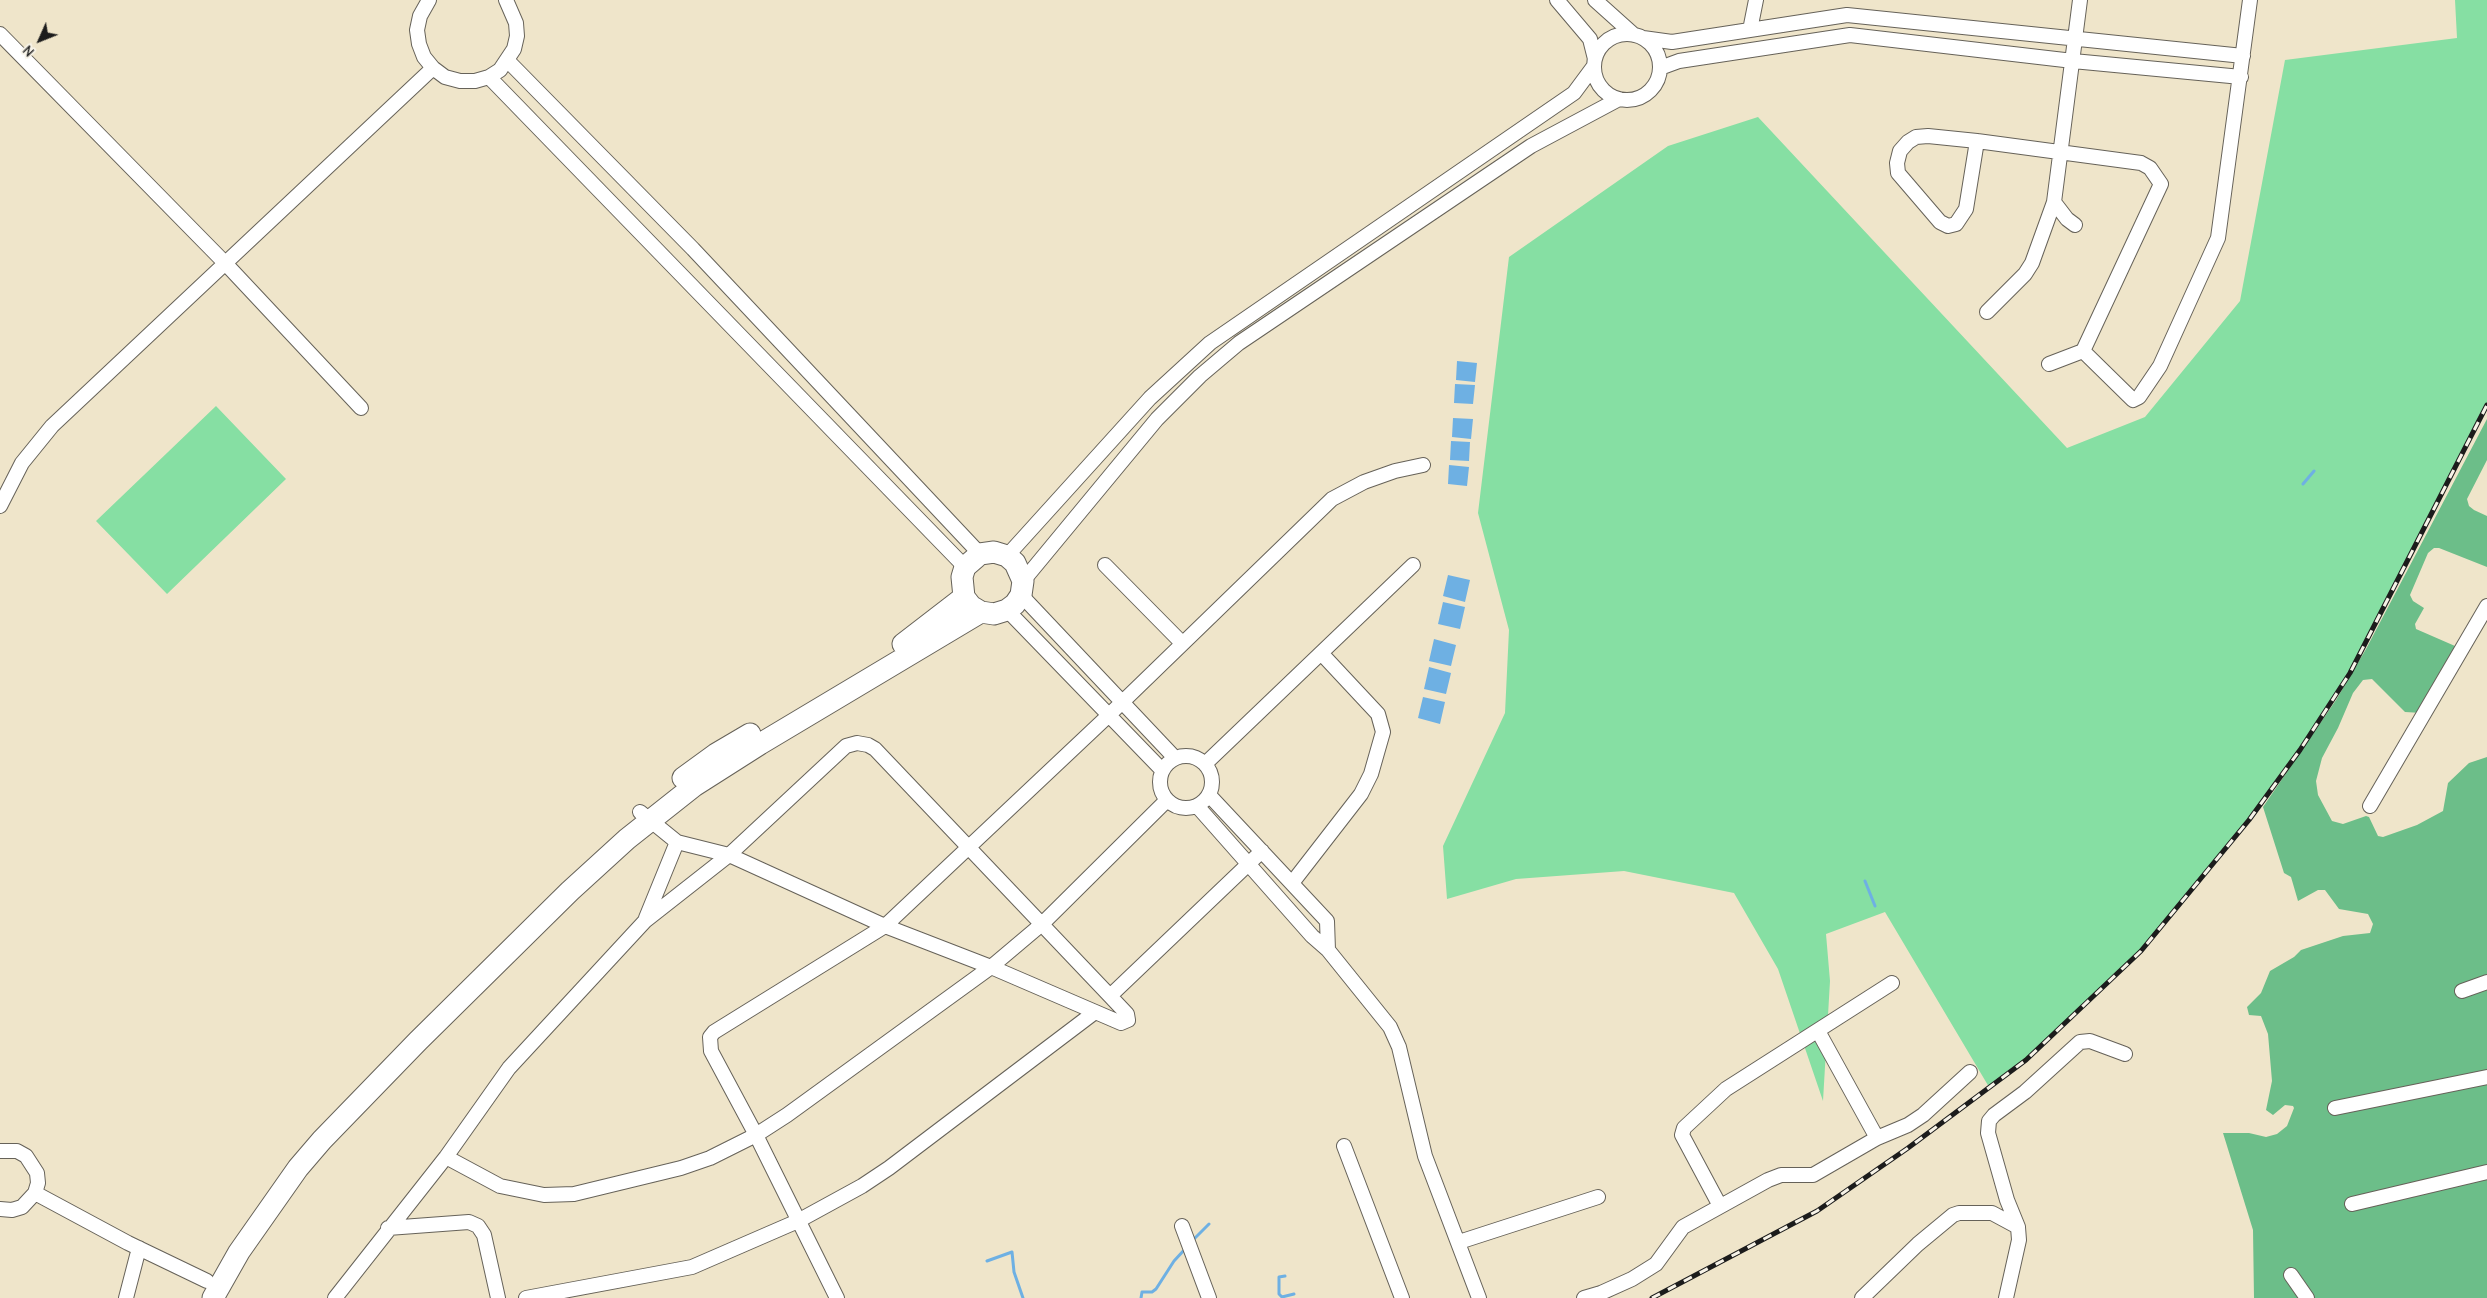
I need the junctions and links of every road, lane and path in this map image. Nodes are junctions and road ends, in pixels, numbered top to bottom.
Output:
1 (506, 0) edge
2 (1557, 0) edge
3 (1595, 0) edge
4 (1756, 0) edge
5 (2080, 0) edge
6 (2250, 0) edge
7 (425, 1) edge
8 (1847, 15) junction
9 (1750, 30) junction
10 (0, 34) edge
11 (1850, 35) junction
12 (1639, 36) junction
13 (2075, 40) junction
14 (2243, 56) junction
15 (508, 61) junction
16 (2073, 61) junction
17 (1594, 62) junction
18 (433, 68) junction
19 (1660, 68) junction
20 (2241, 76) junction
21 (489, 77) junction
22 (1619, 99) junction
23 (1977, 141) junction
24 (2060, 150) junction
25 (2054, 202) junction
26 (2075, 225) dead end
27 (225, 263) junction
28 (1987, 312) dead end
29 (2083, 351) junction
30 (2049, 364) dead end
31 (361, 408) dead end
32 (1423, 465) dead end
33 (0, 506) edge
34 (1007, 556) junction
35 (972, 561) junction
36 (1106, 565) dead end
37 (1413, 565) dead end
38 (1017, 596) junction
39 (964, 597) junction
40 (2487, 606) edge
41 (981, 612) junction
42 (1182, 643) junction
43 (1321, 653) junction
44 (1122, 702) junction
45 (1109, 716) junction
46 (1175, 758) junction
47 (1206, 764) junction
48 (1162, 770) junction
49 (1210, 795) junction
50 (1167, 800) junction
51 (2370, 806) dead end
52 (1198, 807) junction
53 (645, 816) junction
54 (677, 842) junction
55 (967, 847) junction
56 (1262, 851) junction
57 (729, 855) junction
58 (1249, 864) junction
59 (1292, 883) junction
60 (644, 921) junction
61 (1042, 924) junction
62 (885, 926) junction
63 (1328, 950) junction
64 (991, 967) junction
65 (2487, 982) edge
66 (1892, 983) dead end
67 (2462, 992) dead end
68 (1110, 996) junction
69 (1095, 1012) junction
70 (1818, 1031) junction
71 (2125, 1054) dead end
72 (1970, 1072) dead end
73 (2487, 1077) edge
74 (2335, 1108) dead end
75 (756, 1135) junction
76 (1877, 1138) junction
77 (1344, 1146) dead end
78 (0, 1151) edge
79 (446, 1157) junction
80 (2487, 1172) edge
81 (35, 1193) junction
82 (1598, 1196) dead end
83 (2352, 1204) dead end
84 (1720, 1206) junction
85 (0, 1209) edge
86 (798, 1221) junction
87 (1182, 1226) dead end
88 (2018, 1227) junction
89 (388, 1228) junction
90 (1459, 1242) junction
91 (139, 1248) junction
92 (2291, 1275) dead end
93 (206, 1292) edge
94 (126, 1298) edge
95 (335, 1298) edge
96 (498, 1298) edge
97 (526, 1298) edge
98 (837, 1298) edge
99 (1209, 1298) edge
100 (1402, 1298) edge
101 (1479, 1298) edge
102 (1584, 1298) edge
103 (1862, 1298) edge
104 (2008, 1298) edge
105 (2307, 1298) edge

1 - 15 street
2 - 17 street
3 - 12 street
4 - 9 street
5 - 13 street
6 - 14 street
7 - 18 street
8 - 9 street
8 - 11 street
8 - 13 street
9 - 12 street
10 - 27 street
11 - 16 street
11 - 19 street
12 - 17 street
12 - 19 street
13 - 14 street
13 - 16 street
14 - 20 street
15 - 21 street
15 - 35 street
16 - 20 street
16 - 24 street
17 - 22 street
17 - 34 street
18 - 21 street
18 - 27 street
19 - 22 street
20 - 29 street
21 - 35 street
22 - 38 street
23 - 23 street
23 - 24 street
24 - 25 street
24 - 29 street
25 - 26 street
25 - 28 street
27 - 31 street
27 - 33 street
29 - 30 street
32 - 42 street
34 - 35 highway
34 - 38 highway
35 - 39 highway
36 - 42 street
37 - 43 street
38 - 41 highway
38 - 44 street
38 - 45 street
39 - 41 highway
39 - 53 highway
40 - 51 street
41 - 53 highway
42 - 44 street
43 - 47 street
43 - 59 street
44 - 45 street
44 - 46 street
45 - 48 street
45 - 55 street
46 - 47 street
46 - 48 street
47 - 49 street
48 - 50 street
49 - 52 street
49 - 56 street
50 - 52 street
50 - 61 street
52 - 58 street
53 - 54 street
53 - 93 highway
54 - 57 street
54 - 60 street
55 - 57 street
55 - 61 street
55 - 62 street
56 - 58 street
56 - 59 street
57 - 60 street
57 - 62 street
58 - 63 street
58 - 68 street
59 - 63 street
60 - 79 street
61 - 64 street
61 - 68 street
62 - 64 street
62 - 75 street
63 - 90 street
64 - 69 street
64 - 75 street
65 - 67 street
66 - 70 street
68 - 69 street
69 - 86 street
70 - 76 street
70 - 84 street
71 - 88 street
72 - 76 street
73 - 74 street
75 - 79 street
75 - 86 street
76 - 84 street
77 - 100 street
78 - 81 street
79 - 89 street
80 - 83 street
81 - 85 street
81 - 91 street
82 - 90 street
84 - 102 street
86 - 97 street
86 - 98 street
87 - 99 street
88 - 103 street
88 - 104 street
89 - 95 street
89 - 96 street
90 - 101 street
91 - 93 street
91 - 94 street
92 - 105 street

